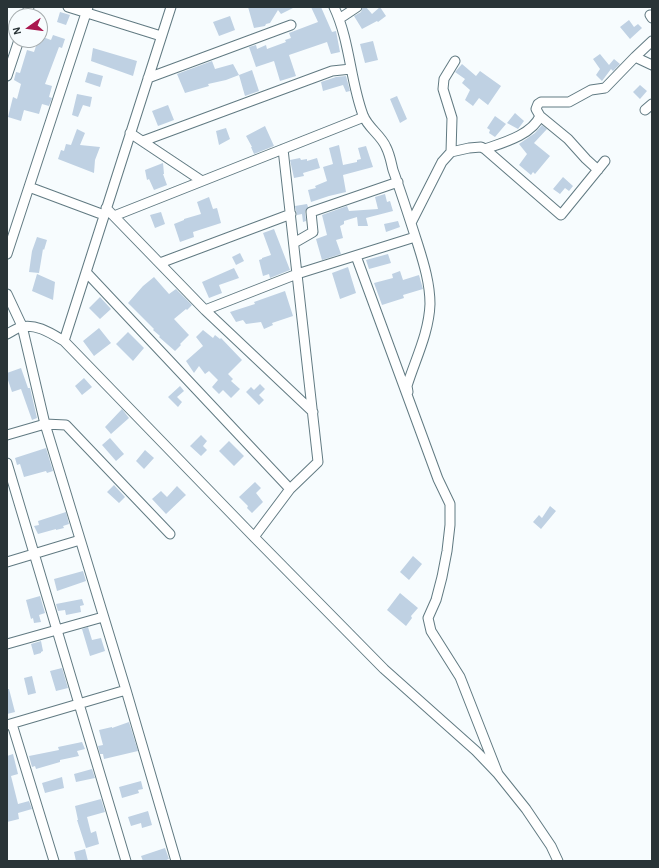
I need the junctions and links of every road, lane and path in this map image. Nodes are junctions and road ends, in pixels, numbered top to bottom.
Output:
1 (68, 7) edge
2 (171, 7) edge
3 (334, 7) edge
4 (357, 7) edge
5 (87, 10) edge
6 (339, 19) junction
7 (291, 25) dead end
8 (162, 36) junction
9 (652, 41) edge
10 (16, 48) edge
11 (635, 57) junction
12 (455, 61) dead end
13 (652, 66) edge
14 (351, 69) junction
15 (7, 76) edge
16 (148, 78) junction
17 (540, 116) junction
18 (364, 117) junction
19 (130, 133) junction
20 (143, 141) junction
21 (284, 149) junction
22 (484, 149) junction
23 (451, 152) junction
24 (604, 161) dead end
25 (598, 170) junction
26 (202, 181) junction
27 (398, 182) junction
28 (29, 188) junction
29 (105, 211) junction
30 (291, 214) junction
31 (114, 216) junction
32 (412, 224) junction
33 (416, 237) junction
34 (294, 243) junction
35 (7, 254) edge
36 (356, 256) junction
37 (160, 263) junction
38 (86, 272) junction
39 (297, 274) junction
40 (7, 294) edge
41 (206, 310) junction
42 (22, 326) junction
43 (7, 334) edge
44 (64, 341) junction
45 (409, 400) junction
46 (313, 412) junction
47 (45, 424) junction
48 (7, 435) edge
49 (7, 463) edge
50 (290, 489) junction
51 (170, 534) dead end
52 (254, 537) junction
53 (80, 540) junction
54 (34, 554) junction
55 (7, 562) edge
56 (103, 617) junction
57 (57, 630) junction
58 (7, 644) edge
59 (126, 690) junction
60 (79, 704) junction
61 (10, 724) edge
62 (498, 774) junction
63 (54, 861) edge
64 (126, 861) edge
65 (176, 861) edge
66 (558, 861) edge

1 - 5 street
2 - 8 street
3 - 6 street
4 - 6 street
5 - 8 street
5 - 28 street
6 - 14 street
7 - 16 street
8 - 16 street
9 - 11 street
10 - 15 street
11 - 13 street
11 - 17 street
12 - 23 street
14 - 18 street
14 - 20 street
16 - 19 street
17 - 22 street
17 - 25 street
18 - 21 street
18 - 27 street
19 - 20 street
19 - 29 street
20 - 26 street
21 - 26 street
21 - 30 street
22 - 23 street
22 - 25 street
23 - 32 street
24 - 25 street
26 - 31 street
27 - 32 street
27 - 34 street
28 - 29 street
28 - 35 street
29 - 31 street
29 - 38 street
30 - 34 street
30 - 37 street
31 - 37 street
32 - 33 street
33 - 36 street
33 - 45 street
34 - 39 street
36 - 39 street
36 - 45 street
37 - 41 street
38 - 44 street
38 - 50 street
39 - 41 street
39 - 46 street
40 - 42 street
41 - 46 street
42 - 43 street
42 - 44 street
42 - 47 street
44 - 52 street
45 - 62 street
46 - 50 street
47 - 48 street
47 - 51 street
47 - 53 street
49 - 54 street
50 - 52 street
52 - 62 street
53 - 54 street
53 - 56 street
54 - 55 street
54 - 57 street
56 - 57 street
56 - 59 street
57 - 58 street
57 - 60 street
59 - 60 street
59 - 65 street
60 - 61 street
60 - 64 street
61 - 63 street
62 - 66 street

